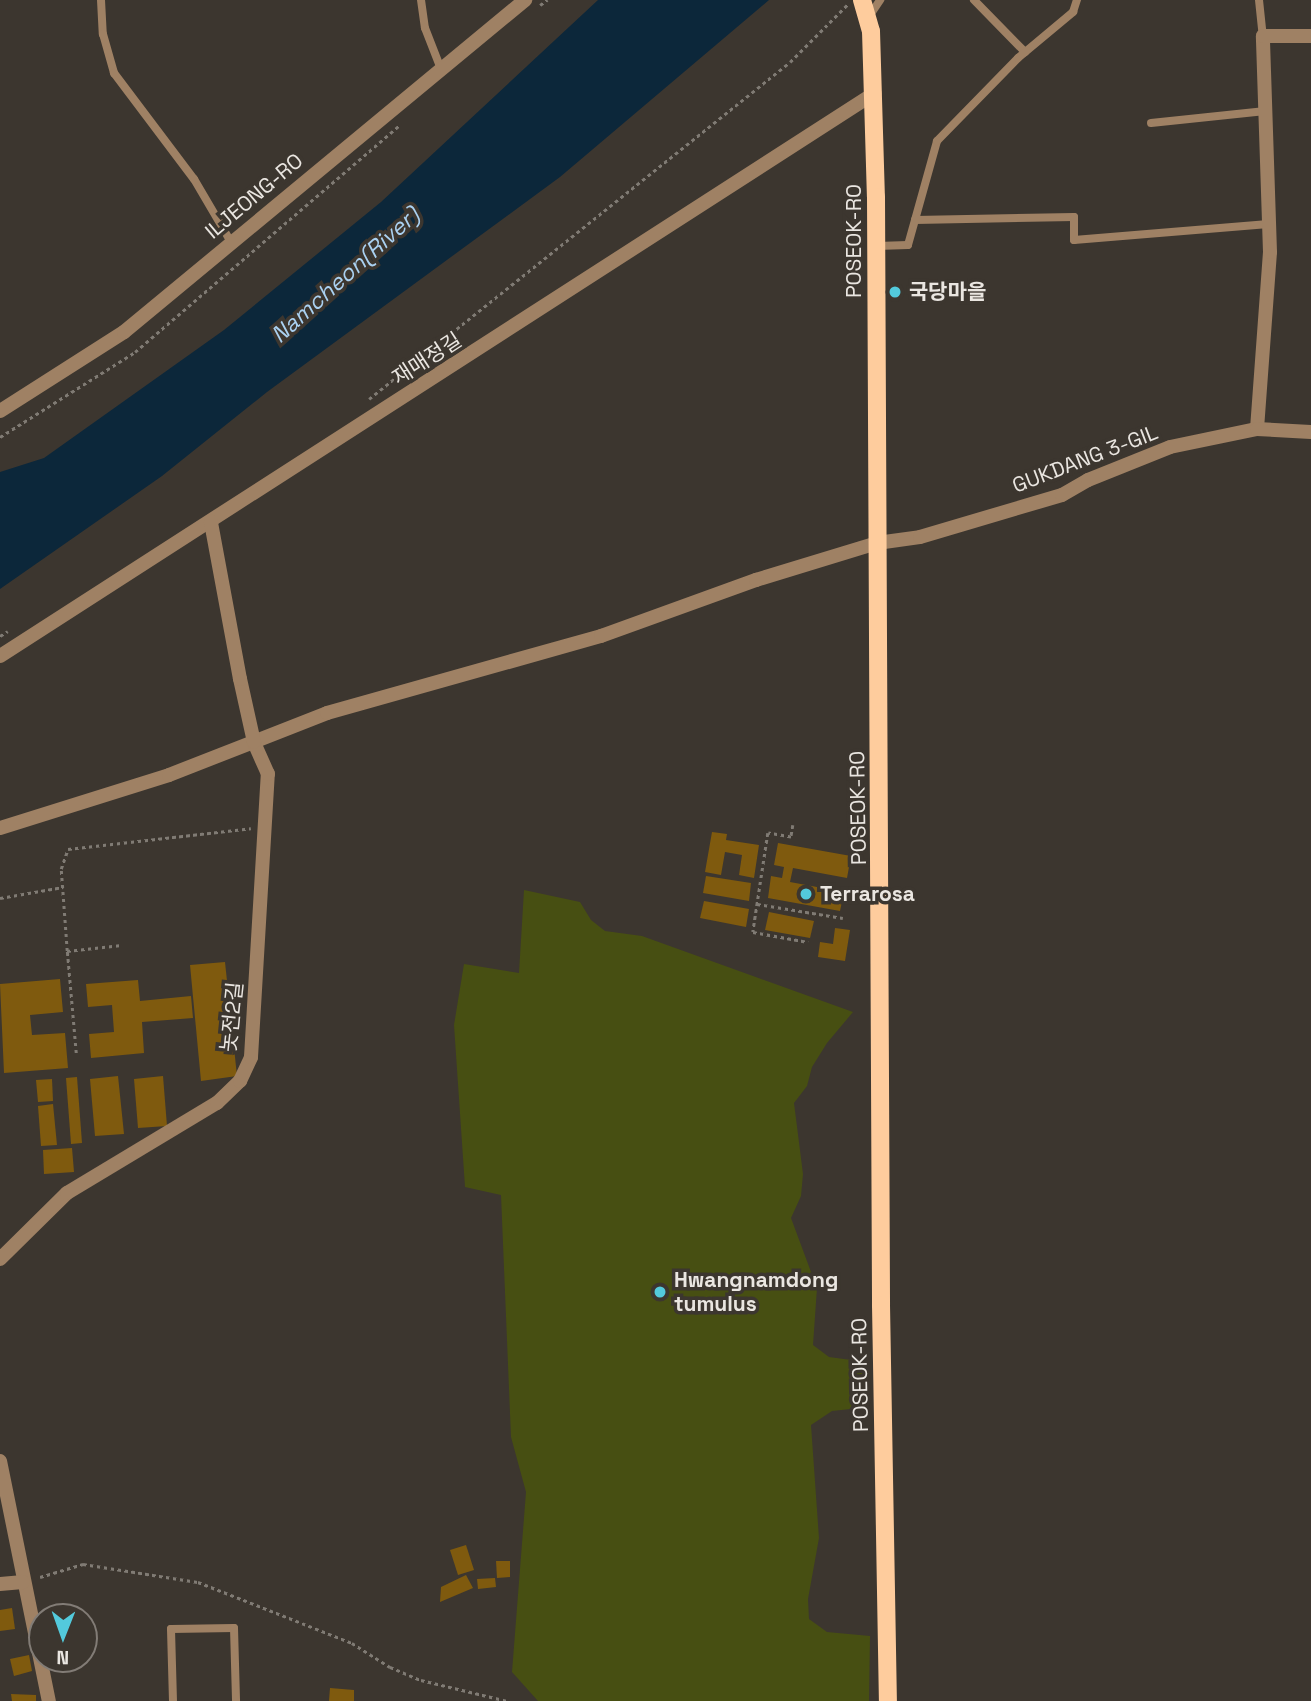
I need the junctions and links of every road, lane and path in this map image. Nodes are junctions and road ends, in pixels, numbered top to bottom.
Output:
1 (101, 0) edge
2 (421, 0) edge
3 (525, 0) edge
4 (852, 0) edge
5 (862, 0) edge
6 (880, 0) edge
7 (974, 0) edge
8 (1077, 0) edge
9 (1259, 0) edge
10 (867, 18) junction
11 (1263, 36) junction
12 (1311, 36) edge
13 (1025, 52) junction
14 (441, 69) junction
15 (875, 93) junction
16 (1265, 111) junction
17 (1151, 123) dead end
18 (915, 220) junction
19 (1268, 224) junction
20 (231, 242) junction
21 (877, 246) junction
22 (363, 404) dead end
23 (0, 411) edge
24 (1257, 429) junction
25 (1311, 432) edge
26 (211, 522) junction
27 (877, 543) junction
28 (11, 629) dead end
29 (0, 636) edge
30 (0, 656) edge
31 (254, 742) junction
32 (793, 825) dead end
33 (265, 827) junction
34 (0, 828) edge
35 (63, 887) junction
36 (0, 898) edge
37 (757, 904) junction
38 (843, 918) dead end
39 (808, 942) dead end
40 (122, 945) dead end
41 (67, 951) junction
42 (76, 1054) dead end
43 (0, 1259) edge
44 (0, 1461) edge
45 (23, 1582) junction
46 (0, 1584) edge
47 (49, 1701) edge
48 (173, 1701) edge
49 (236, 1701) edge
50 (507, 1701) edge
51 (888, 1701) edge

1 - 20 lane
2 - 14 lane
3 - 14 street, ILJEONG-RO
4 - 22 path
5 - 10 main road, POSEOK-RO
6 - 10 lane
7 - 13 lane
8 - 13 lane
9 - 11 lane
10 - 15 main road, POSEOK-RO
11 - 12 street
11 - 16 street
13 - 18 lane
14 - 20 street, ILJEONG-RO
15 - 21 main road, POSEOK-RO
15 - 26 street, 재매정길
16 - 17 lane
16 - 19 street
18 - 19 lane
18 - 21 lane
19 - 24 street
20 - 23 street, ILJEONG-RO
21 - 27 main road, POSEOK-RO
24 - 25 street, GUKDANG 3-GIL
24 - 27 street, GUKDANG 3-GIL
26 - 30 street, 재매정길
26 - 31 street, 놋전2길
27 - 31 street, GUKDANG 3-GIL
27 - 51 main road, POSEOK-RO
28 - 29 path
31 - 33 street, 놋전2길
31 - 34 street, GUKDANG 3-GIL
32 - 37 path
33 - 35 path
33 - 43 street, 놋전2길
35 - 36 path
35 - 41 path
37 - 38 path
37 - 39 path
40 - 41 path
41 - 42 path
44 - 45 street
45 - 46 street
45 - 47 street
45 - 50 path
48 - 49 lane

